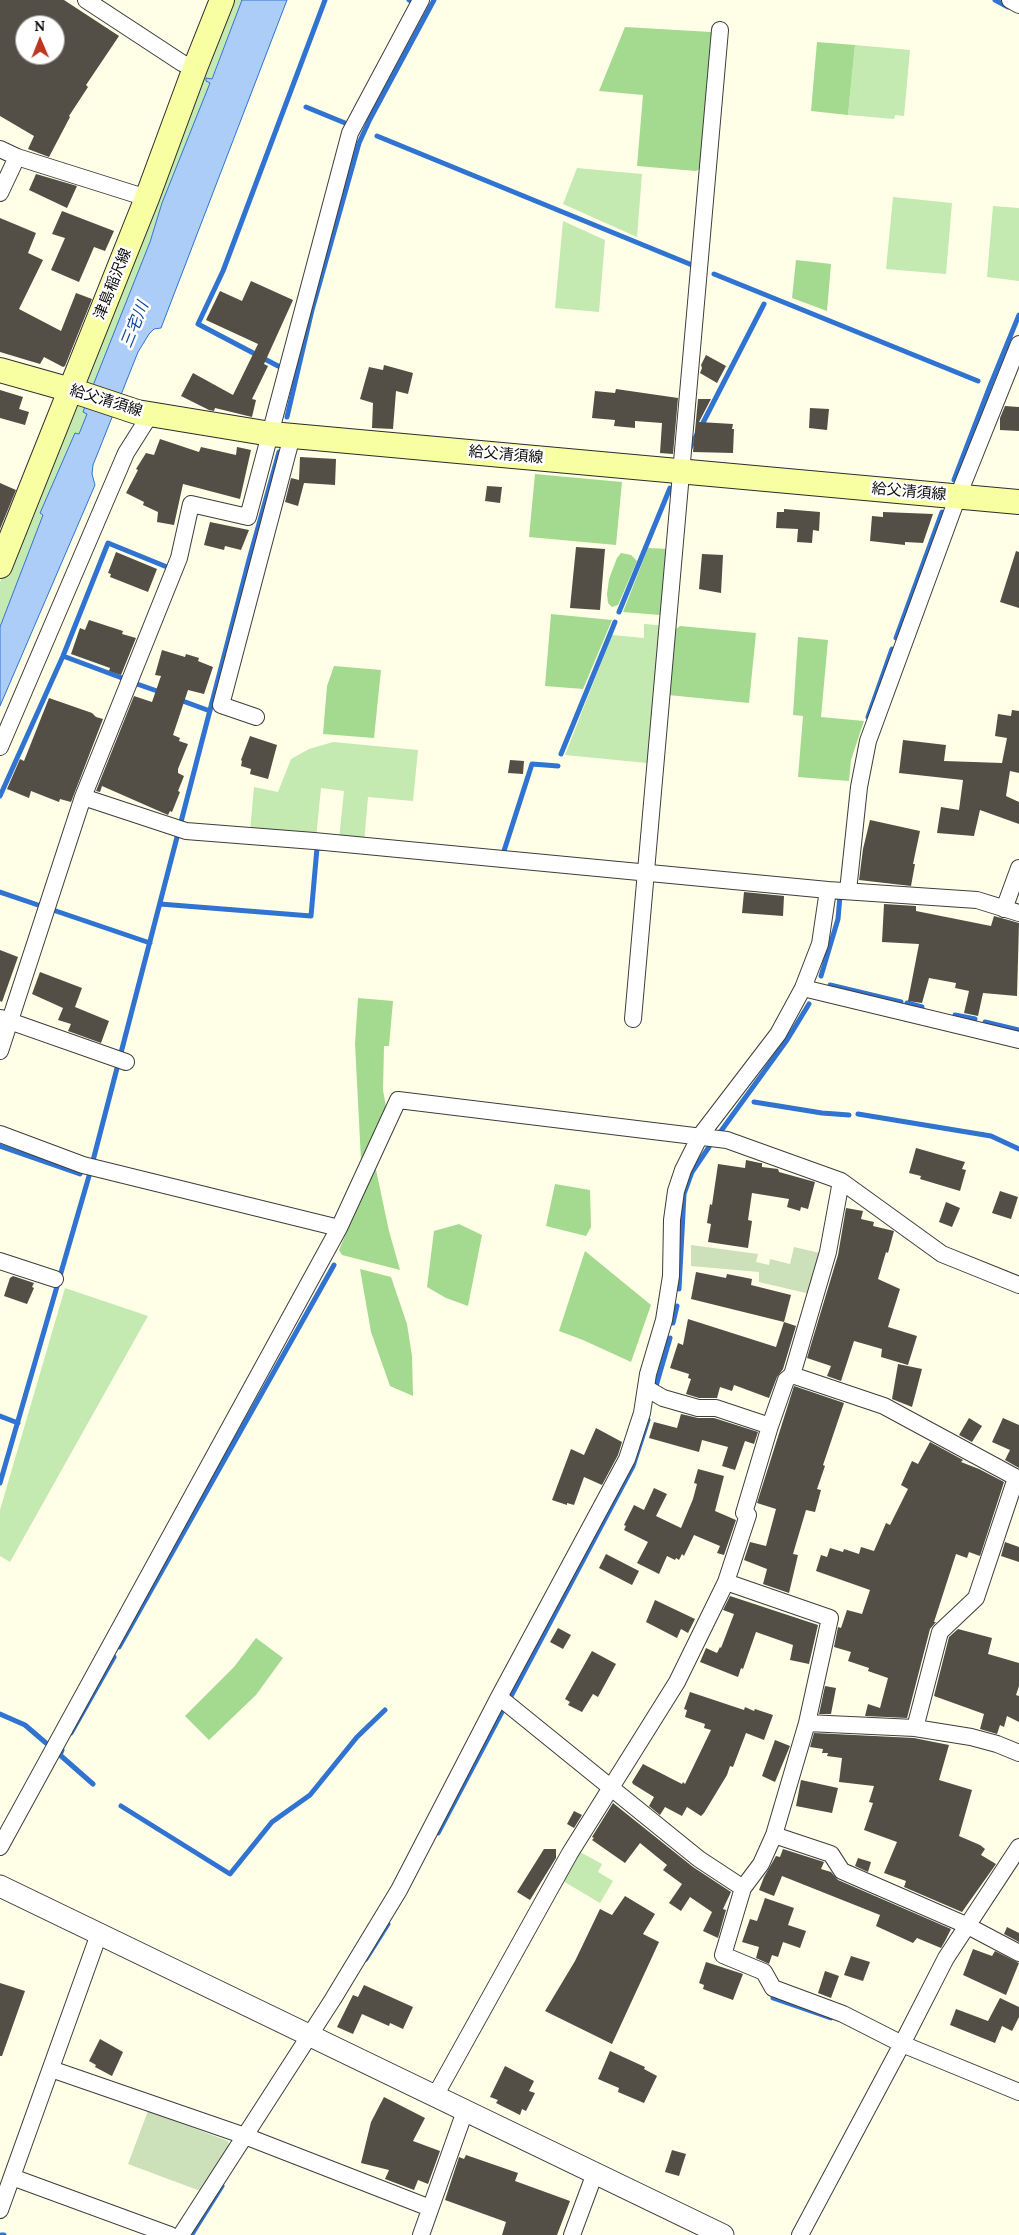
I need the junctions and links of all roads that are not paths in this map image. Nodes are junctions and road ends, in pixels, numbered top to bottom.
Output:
1 (86, 0) edge
2 (222, 0) edge
3 (421, 0) edge
4 (1010, 0) edge
5 (1019, 5) edge
6 (720, 30) dead end
7 (194, 68) junction
8 (0, 149) edge
9 (17, 157) junction
10 (0, 193) edge
11 (147, 198) junction
12 (1019, 344) edge
13 (0, 370) edge
14 (71, 390) junction
15 (144, 413) junction
16 (281, 435) junction
17 (682, 471) junction
18 (958, 496) junction
19 (1019, 502) edge
20 (0, 566) edge
21 (256, 717) dead end
22 (0, 747) edge
23 (83, 797) junction
24 (1019, 868) edge
25 (646, 873) junction
26 (828, 890) junction
27 (848, 891) junction
28 (1012, 911) edge
29 (803, 988) junction
30 (5, 1019) edge
31 (633, 1019) dead end
32 (1019, 1040) edge
33 (0, 1051) edge
34 (120, 1059) dead end
35 (0, 1134) edge
36 (700, 1136) junction
37 (841, 1181) junction
38 (339, 1228) junction
39 (0, 1261) edge
40 (55, 1279) dead end
41 (1019, 1285) edge
42 (792, 1375) junction
43 (646, 1388) junction
44 (770, 1426) junction
45 (1018, 1478) edge
46 (726, 1582) junction
47 (499, 1697) junction
48 (807, 1723) junction
49 (915, 1728) junction
50 (1019, 1753) edge
51 (612, 1789) junction
52 (774, 1835) junction
53 (0, 1848) edge
54 (1019, 1848) edge
55 (0, 1886) edge
56 (743, 1888) junction
57 (966, 1925) junction
58 (99, 1934) junction
59 (1019, 1953) edge
60 (309, 2036) junction
61 (902, 2044) junction
62 (51, 2069) junction
63 (1019, 2092) edge
64 (435, 2096) junction
65 (465, 2111) junction
66 (245, 2136) junction
67 (595, 2173) junction
68 (12, 2177) junction
69 (430, 2208) junction
70 (0, 2210) edge
71 (170, 2235) edge
72 (182, 2235) edge
73 (421, 2235) edge
74 (572, 2235) edge
75 (723, 2235) edge
76 (800, 2235) edge

1 - 7 street
2 - 7 main road, 津島稲沢線
3 - 16 street
4 - 5 street
6 - 17 street
7 - 11 main road, 津島稲沢線
8 - 9 street
9 - 10 street
9 - 11 street
11 - 14 main road, 津島稲沢線
12 - 18 street
13 - 14 main road, 給父清須線
14 - 15 main road, 給父清須線
14 - 20 main road, 津島稲沢線
15 - 16 main road, 給父清須線
15 - 22 street
16 - 17 main road, 給父清須線
16 - 21 street
16 - 23 street
17 - 18 main road, 給父清須線
17 - 25 street
18 - 19 main road, 給父清須線
18 - 27 street
23 - 25 street
23 - 30 street
24 - 28 street
25 - 26 street
25 - 31 street
26 - 27 street
26 - 29 street
27 - 28 street
29 - 32 street
29 - 36 street
30 - 33 street
30 - 34 street
35 - 38 street
36 - 37 street
36 - 38 street
36 - 43 street
37 - 41 street
37 - 42 street
38 - 53 street
39 - 40 street
42 - 44 street
42 - 45 street
43 - 44 street
43 - 47 street
44 - 46 street
45 - 49 street
46 - 48 street
46 - 51 street
47 - 51 street
47 - 60 street
48 - 49 street
48 - 52 street
49 - 50 street
51 - 56 street
51 - 64 street
52 - 56 street
52 - 57 street
54 - 57 street
55 - 58 street
56 - 61 street
57 - 59 street
57 - 61 street
58 - 60 street
58 - 62 street
60 - 64 street
60 - 66 street
61 - 63 street
61 - 76 street
62 - 66 street
62 - 68 street
64 - 65 street
65 - 67 street
65 - 69 street
66 - 69 street
66 - 72 street
67 - 74 street
67 - 75 street
68 - 70 street
68 - 71 street
69 - 73 street

